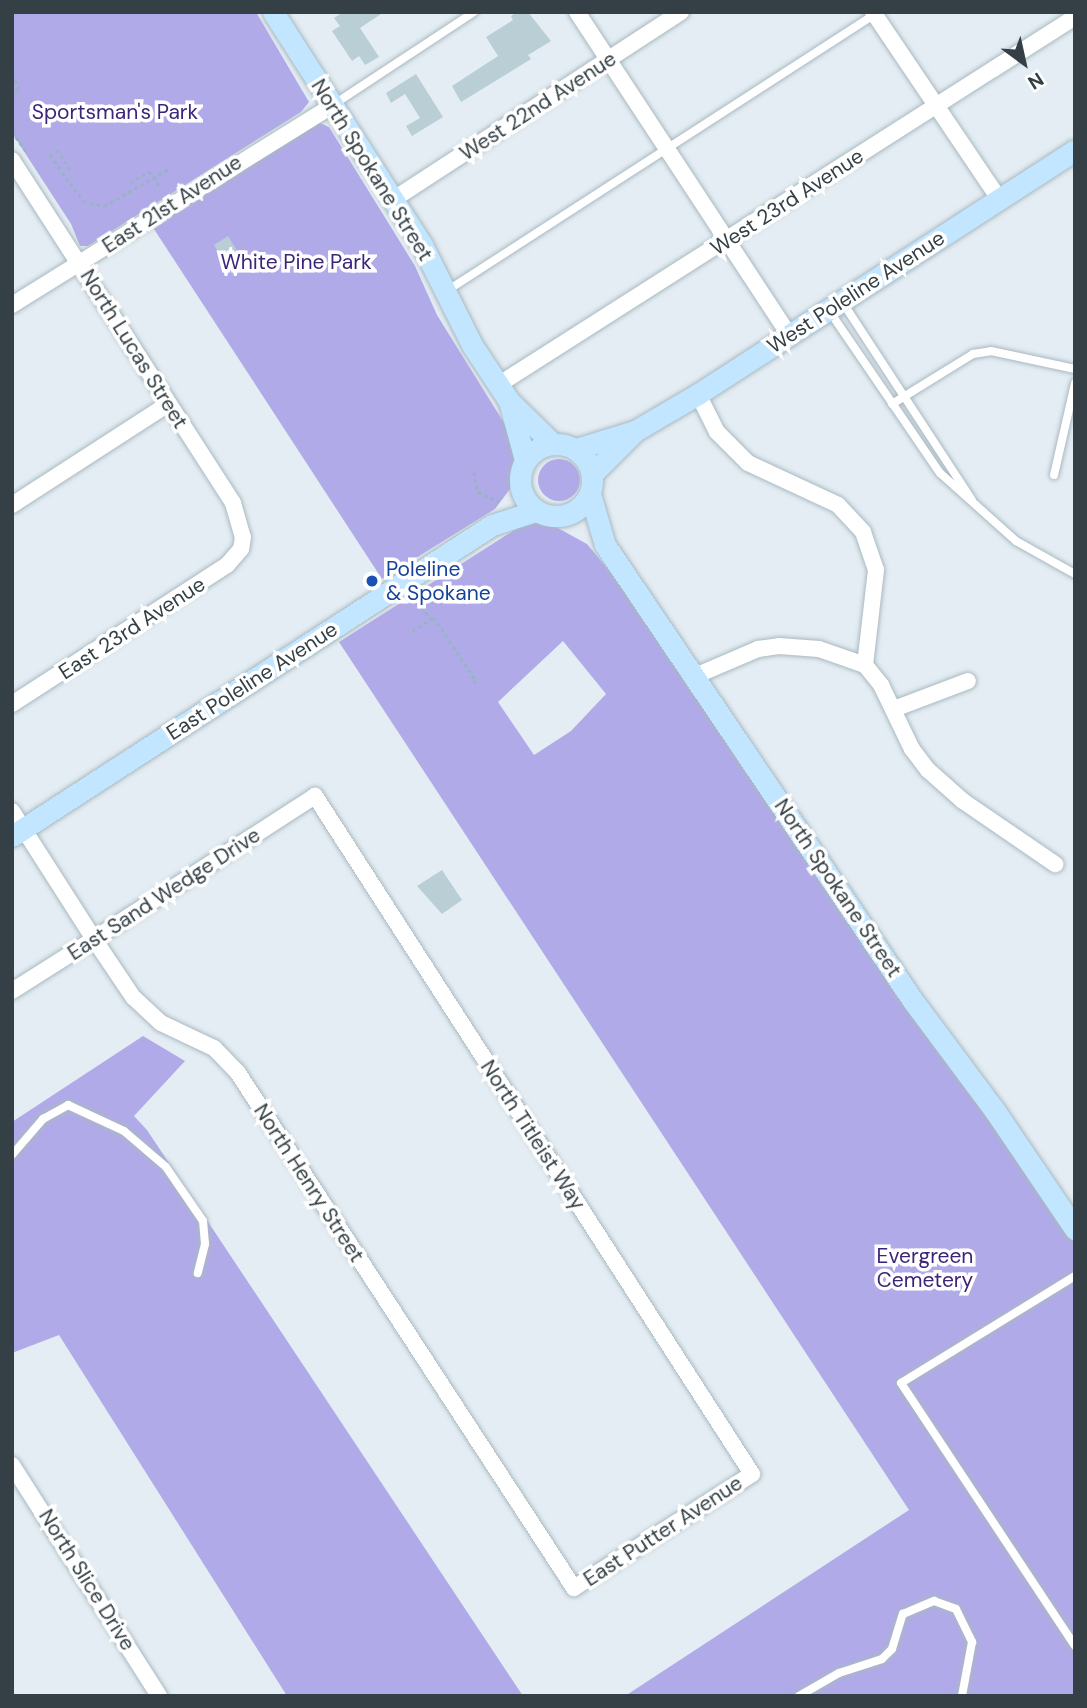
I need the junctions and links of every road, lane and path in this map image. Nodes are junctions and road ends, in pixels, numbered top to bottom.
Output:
1 (273, 12) edge
2 (474, 12) edge
3 (577, 12) edge
4 (681, 12) edge
5 (875, 13) edge
6 (1075, 17) edge
7 (611, 59) junction
8 (12, 74) edge
9 (12, 97) edge
10 (333, 105) junction
11 (937, 105) junction
12 (12, 131) edge
13 (669, 149) junction
14 (1075, 150) edge
15 (19, 156) edge
16 (169, 169) dead end
17 (70, 170) dead end
18 (154, 178) junction
19 (130, 183) dead end
20 (159, 186) dead end
21 (999, 198) junction
22 (394, 199) junction
23 (727, 240) junction
24 (79, 263) junction
25 (443, 293) junction
26 (12, 305) edge
27 (835, 305) junction
28 (789, 335) junction
29 (1075, 369) edge
30 (1075, 383) edge
31 (504, 393) junction
32 (698, 394) junction
33 (905, 396) junction
34 (168, 404) junction
35 (892, 404) junction
36 (635, 431) junction
37 (553, 444) junction
38 (576, 449) junction
39 (522, 470) junction
40 (474, 472) dead end
41 (1054, 475) dead end
42 (591, 484) junction
43 (499, 502) dead end
44 (12, 505) edge
45 (975, 506) junction
46 (536, 511) junction
47 (559, 517) junction
48 (492, 525) junction
49 (243, 543) joint
50 (605, 545) junction
51 (1075, 574) edge
52 (422, 606) dead end
53 (434, 617) junction
54 (412, 631) dead end
55 (865, 665) junction
56 (695, 676) junction
57 (968, 681) dead end
58 (472, 684) dead end
59 (12, 704) edge
60 (894, 709) junction
61 (315, 796) joint
62 (16, 825) edge
63 (1055, 864) dead end
64 (94, 939) junction
65 (12, 991) edge
66 (12, 1155) edge
67 (1075, 1229) edge
68 (198, 1273) dead end
69 (1075, 1276) edge
70 (14, 1464) edge
71 (752, 1474) joint
72 (574, 1588) joint
73 (1075, 1646) edge
74 (159, 1696) edge
75 (799, 1696) edge
76 (962, 1696) edge

1 - 10 street, North Spokane Street
2 - 10 lane
3 - 7 street
4 - 7 street, West 22nd Avenue
5 - 11 street
5 - 13 lane
6 - 11 street, West 23rd Avenue
7 - 13 street
7 - 22 street, West 22nd Avenue
8 - 9 path
10 - 22 street, North Spokane Street
10 - 24 street, East 21st Avenue
11 - 21 street
11 - 23 street, West 23rd Avenue
12 - 15 path
13 - 23 street
13 - 25 lane
14 - 21 street, West Poleline Avenue
15 - 24 street, North Lucas Street
16 - 18 path
17 - 18 path
18 - 19 path
18 - 20 path
21 - 27 street, West Poleline Avenue
22 - 25 street, North Spokane Street
23 - 28 street
23 - 31 street, West 23rd Avenue
24 - 26 street, East 21st Avenue
24 - 34 street, North Lucas Street
25 - 31 street, North Spokane Street
27 - 28 street, West Poleline Avenue
27 - 33 lane
27 - 35 lane
28 - 32 street, West Poleline Avenue
29 - 33 lane
30 - 41 lane
31 - 37 street, North Spokane Street
31 - 39 street, North Spokane Street
32 - 36 street, West Poleline Avenue
32 - 55 street
33 - 35 lane
33 - 45 lane
34 - 44 street
34 - 49 street, North Lucas Street
35 - 45 lane
36 - 38 street, West Poleline Avenue
36 - 42 street, West Poleline Avenue
37 - 38 street
37 - 39 street
38 - 42 street
39 - 46 street
39 - 48 street, East Poleline Avenue
40 - 43 path
42 - 47 street
42 - 50 street, North Spokane Street
45 - 51 lane
46 - 47 street
46 - 48 street, East Poleline Avenue
47 - 50 street, North Spokane Street
48 - 62 street, East Poleline Avenue
49 - 59 street, East 23rd Avenue
50 - 56 street, North Spokane Street
52 - 53 path
53 - 54 path
53 - 58 path
55 - 56 street
55 - 60 street
56 - 67 street, North Spokane Street
57 - 60 street
60 - 63 street
61 - 64 street, East Sand Wedge Drive
61 - 71 street, North Titleist Way
62 - 64 street, North Henry Street
64 - 65 street, East Sand Wedge Drive
64 - 72 street, North Henry Street
66 - 68 lane
69 - 73 lane
70 - 74 street, North Slice Drive
71 - 72 street, East Putter Avenue
75 - 76 lane

